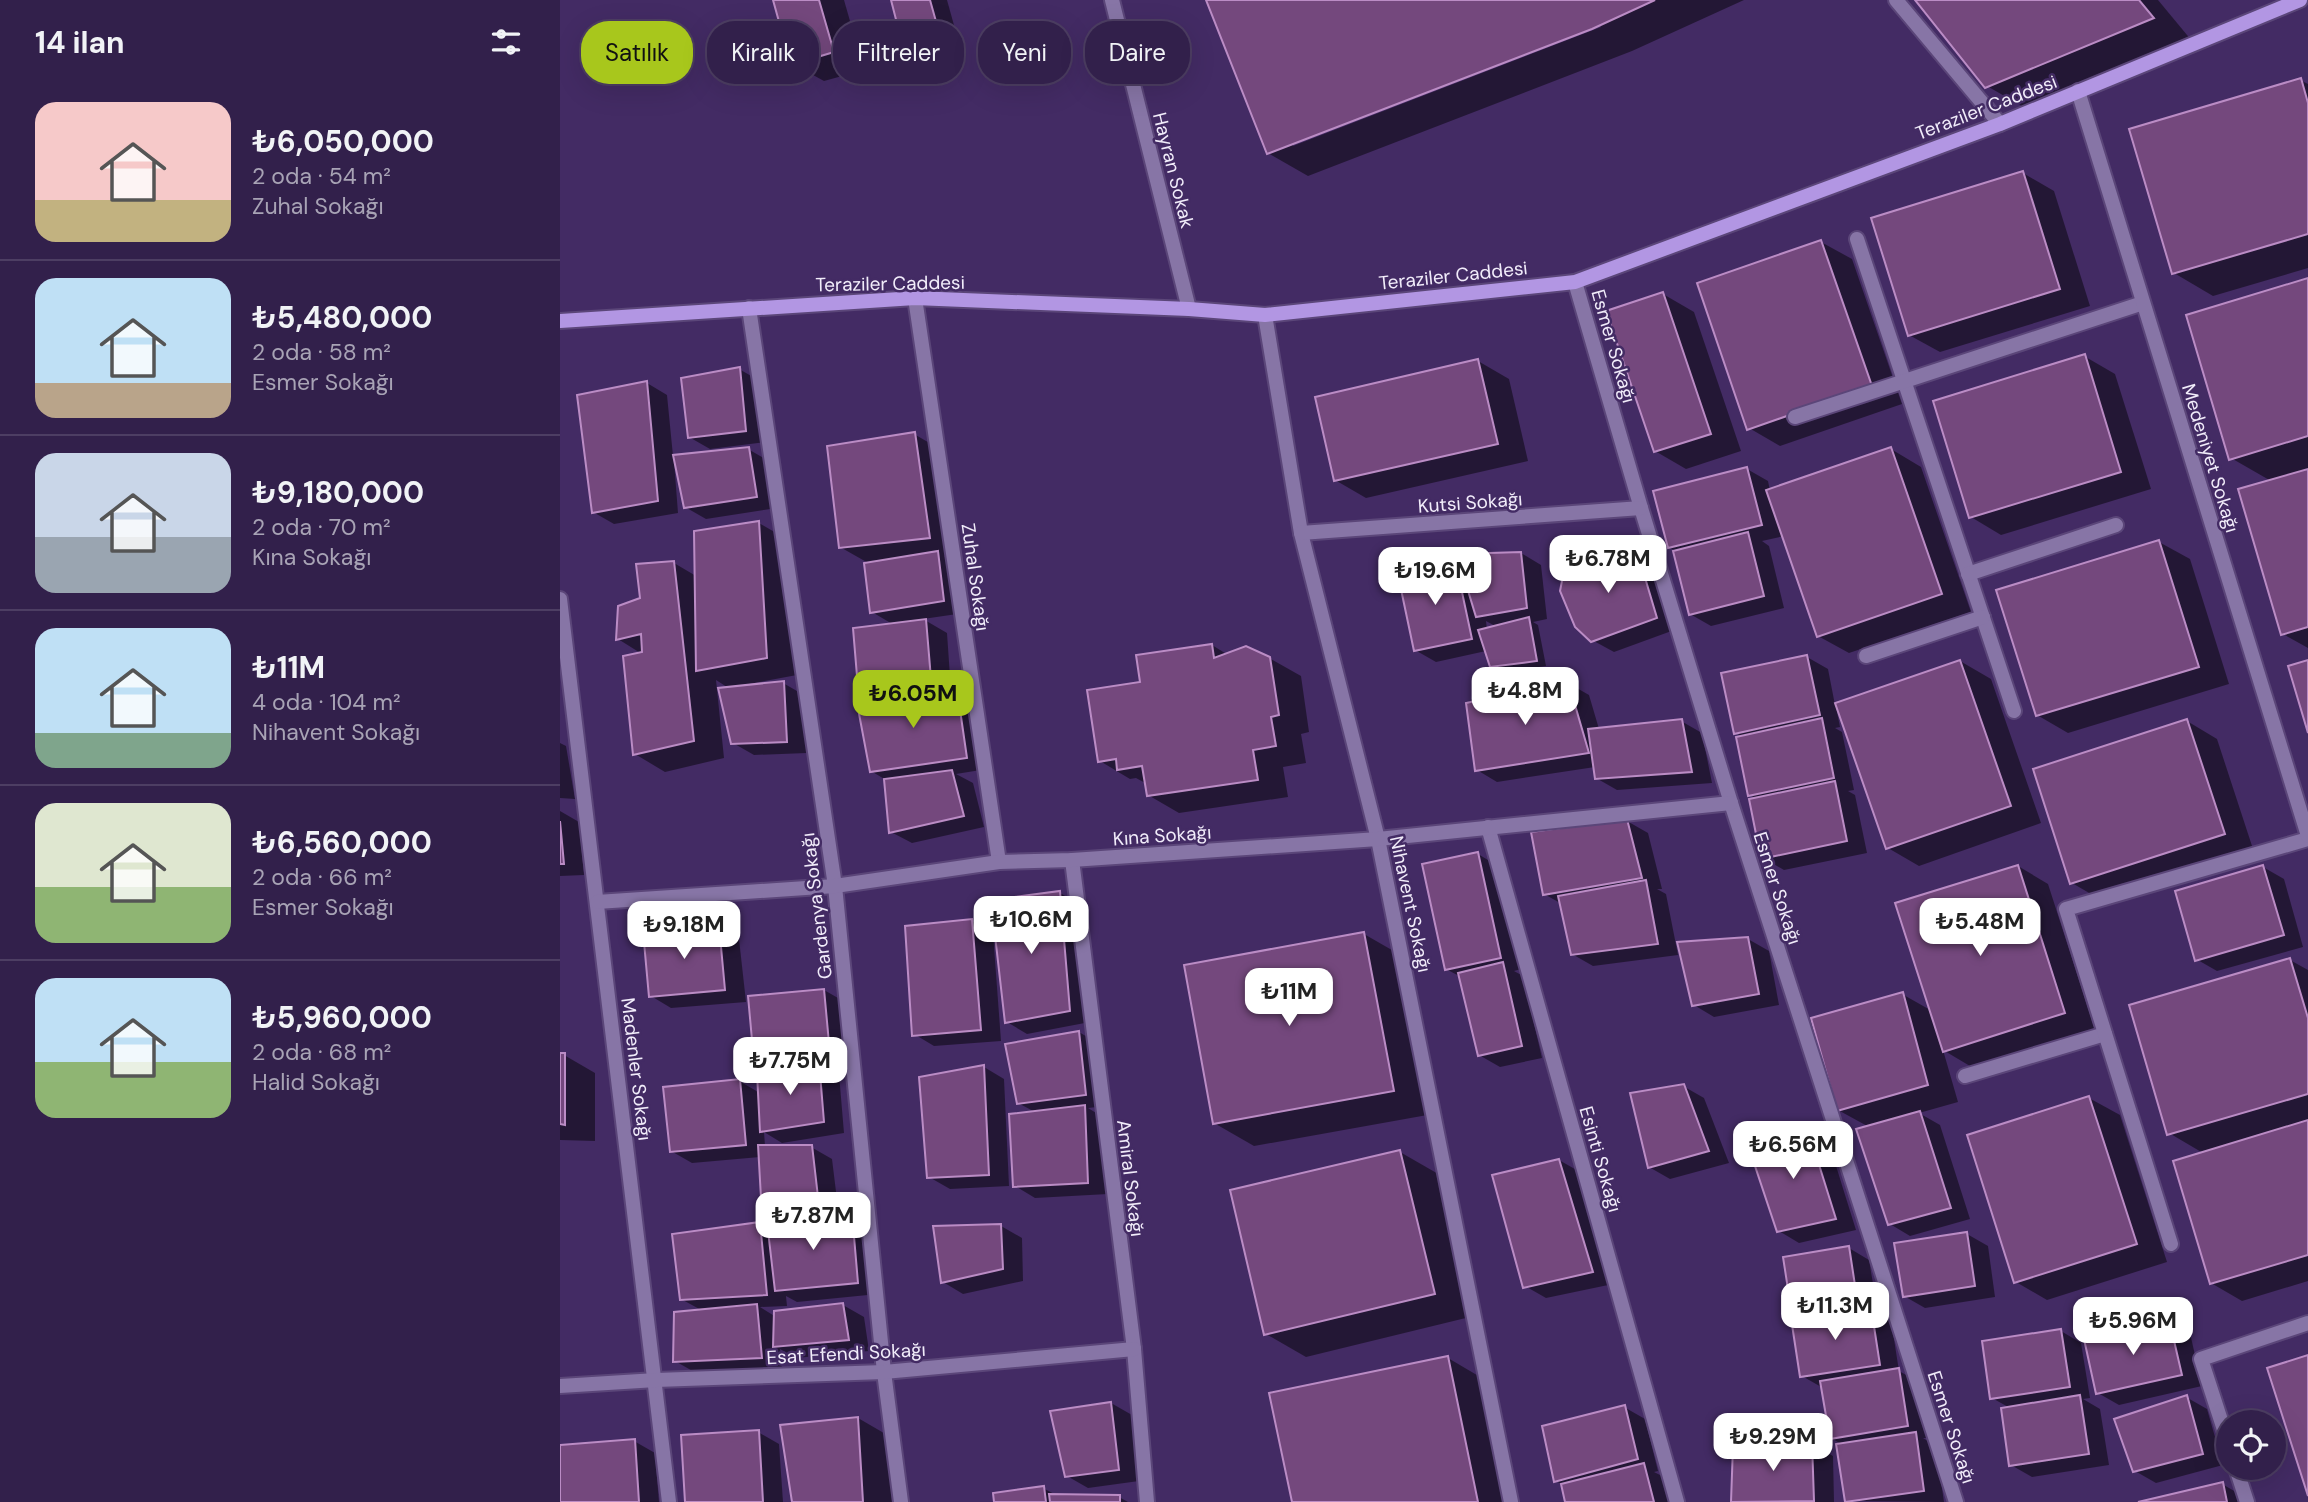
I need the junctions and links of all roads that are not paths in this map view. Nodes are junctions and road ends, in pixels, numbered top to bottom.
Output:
1 (1112, 0) edge
2 (1896, 0) edge
3 (2300, 0) edge
4 (2078, 92) junction
5 (2000, 124) junction
6 (1857, 239) dead end
7 (1575, 282) junction
8 (915, 298) junction
9 (2143, 303) junction
10 (749, 308) junction
11 (1189, 309) junction
12 (1265, 315) junction
13 (560, 321) edge
14 (1905, 381) junction
15 (1795, 417) dead end
16 (1641, 508) junction
17 (2116, 525) dead end
18 (1301, 533) junction
19 (1968, 574) junction
20 (560, 599) edge
21 (1983, 617) junction
22 (1866, 656) dead end
23 (2014, 711) dead end
24 (1731, 803) junction
25 (1488, 827) junction
26 (2308, 838) edge
27 (1378, 839) junction
28 (1072, 860) junction
29 (999, 862) junction
30 (835, 886) junction
31 (597, 902) junction
32 (2105, 1034) junction
33 (1965, 1076) dead end
34 (2171, 1244) dead end
35 (2308, 1323) edge
36 (1134, 1349) junction
37 (884, 1372) junction
38 (656, 1380) junction
39 (560, 1386) edge
40 (2218, 1410) edge
41 (2240, 1480) edge
42 (669, 1502) edge
43 (901, 1502) edge
44 (1147, 1502) edge
45 (1511, 1502) edge
46 (1677, 1502) edge
47 (1956, 1502) edge
48 (2247, 1502) edge

1 - 11 street, Hayran Sokak
2 - 5 street
3 - 4 main road, Teraziler Caddesi
4 - 5 main road, Teraziler Caddesi
4 - 9 street, Medeniyet Sokağı
5 - 7 main road, Teraziler Caddesi
6 - 14 street
7 - 12 main road, Teraziler Caddesi
7 - 16 street, Esmer Sokağı
8 - 10 main road, Teraziler Caddesi
8 - 11 main road, Teraziler Caddesi
8 - 29 street, Zuhal Sokağı
9 - 14 street
9 - 26 street, Medeniyet Sokağı
10 - 13 main road, Teraziler Caddesi
10 - 30 street, Gardenya Sokağı
11 - 12 main road, Teraziler Caddesi
12 - 18 street, Nihavent Sokağı
14 - 15 street
14 - 19 street
16 - 18 street, Kutsi Sokağı
16 - 24 street, Esmer Sokağı
17 - 19 street
18 - 27 street, Nihavent Sokağı
19 - 21 street
20 - 31 street, Madenler Sokağı
21 - 22 street
21 - 23 street
24 - 25 street, Kına Sokağı
24 - 47 street, Esmer Sokağı
25 - 27 street, Kına Sokağı
25 - 46 street, Esinti Sokağı
26 - 32 street
27 - 28 street, Kına Sokağı
27 - 45 street, Nihavent Sokağı
28 - 29 street, Kına Sokağı
28 - 36 street, Amiral Sokağı
29 - 30 street, Kına Sokağı
30 - 31 street, Kına Sokağı
30 - 37 street, Gardenya Sokağı
31 - 38 street, Madenler Sokağı
32 - 33 street
32 - 34 street
35 - 40 street
36 - 37 street, Esat Efendi Sokağı
36 - 44 street, Amiral Sokağı
37 - 38 street, Esat Efendi Sokağı
37 - 43 street, Gardenya Sokağı
38 - 39 street, Esat Efendi Sokağı
38 - 42 street, Madenler Sokağı
41 - 48 street

